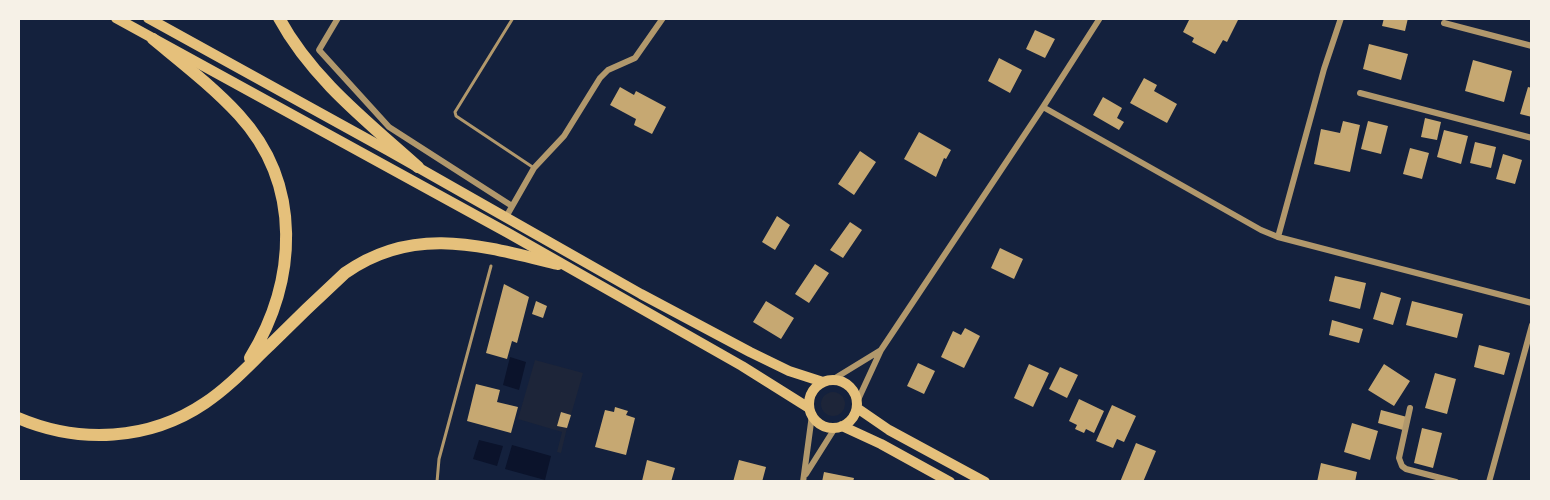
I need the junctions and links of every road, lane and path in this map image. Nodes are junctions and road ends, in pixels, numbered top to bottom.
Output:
1 (116, 18) edge
2 (148, 18) edge
3 (279, 18) edge
4 (338, 18) edge
5 (513, 18) edge
6 (663, 18) edge
7 (1100, 18) edge
8 (1341, 18) edge
9 (1444, 23) dead end
10 (153, 39) junction
11 (1532, 46) edge
12 (1360, 93) dead end
13 (1043, 107) junction
14 (1532, 138) edge
15 (418, 167) junction
16 (534, 168) junction
17 (512, 206) junction
18 (506, 217) junction
19 (1278, 237) junction
20 (558, 264) junction
21 (491, 266) dead end
22 (1532, 303) edge
23 (1532, 325) edge
24 (881, 350) junction
25 (239, 375) junction
26 (827, 381) junction
27 (857, 405) junction
28 (1410, 408) dead end
29 (810, 411) junction
30 (18, 418) edge
31 (839, 427) junction
32 (804, 479) edge
33 (437, 482) edge
34 (950, 482) edge
35 (985, 482) edge
36 (1456, 482) edge
37 (1489, 482) edge

1 - 10 highway
2 - 15 highway
3 - 15 highway
4 - 17 street
5 - 16 lane
6 - 16 street
7 - 13 street
8 - 19 street
9 - 11 street
10 - 20 highway
10 - 25 highway
12 - 14 street
13 - 19 street
13 - 24 street
15 - 18 highway
16 - 17 street
17 - 18 street
18 - 26 highway
19 - 22 street
20 - 25 highway
20 - 29 highway
21 - 33 lane
23 - 37 street
24 - 26 street
24 - 27 street
25 - 30 highway
26 - 27 highway
26 - 29 highway
27 - 31 highway
27 - 35 highway
28 - 36 street
29 - 31 highway
29 - 32 street
31 - 32 street
31 - 34 highway

